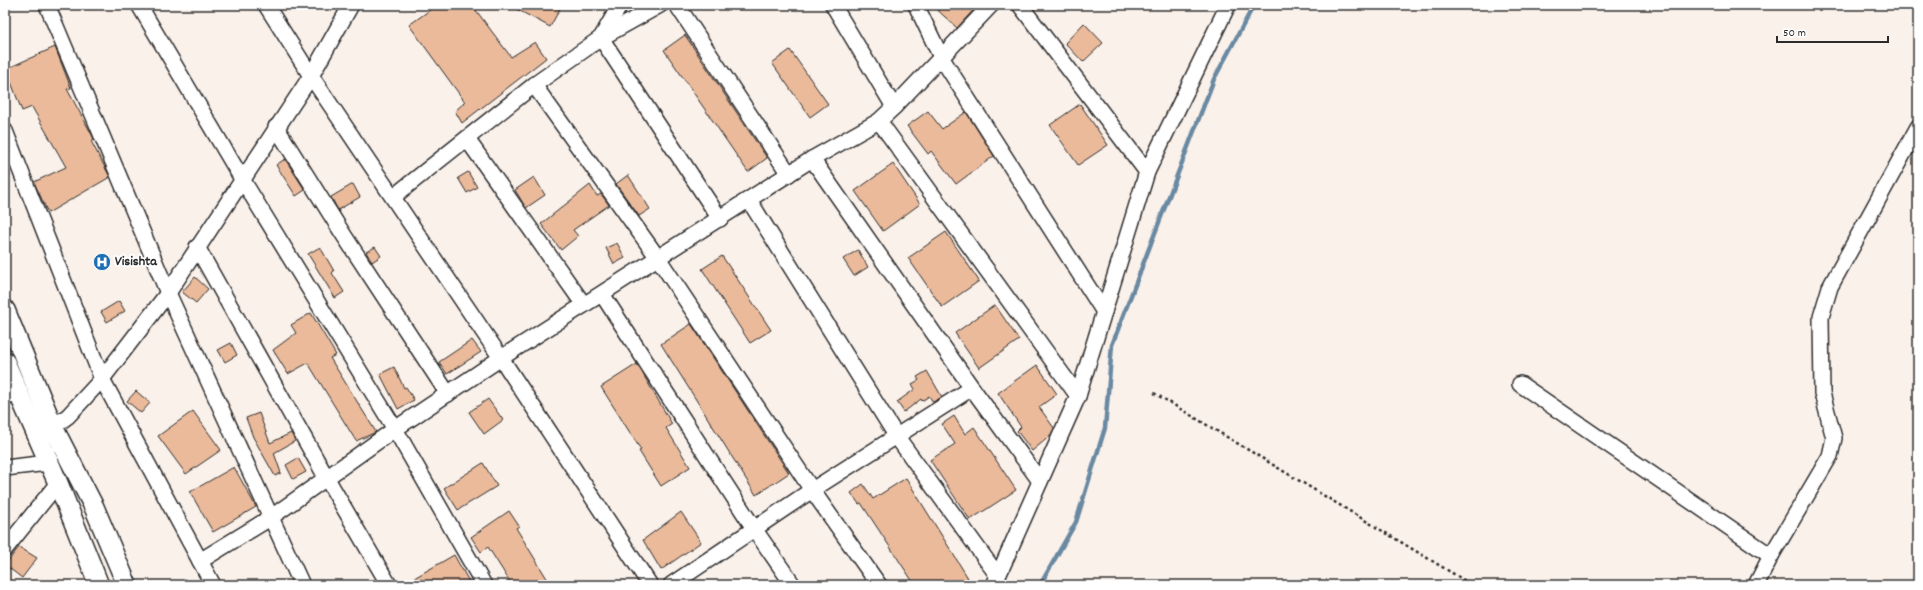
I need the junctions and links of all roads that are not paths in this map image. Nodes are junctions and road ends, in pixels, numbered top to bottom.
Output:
1 (47, 5) edge
2 (139, 5) edge
3 (266, 5) edge
4 (351, 5) edge
5 (620, 5) edge
6 (660, 5) edge
7 (677, 5) edge
8 (833, 5) edge
9 (916, 5) edge
10 (991, 5) edge
11 (1020, 5) edge
12 (1228, 5) edge
13 (601, 38) junction
14 (942, 57) junction
15 (310, 76) junction
16 (534, 85) junction
17 (894, 107) junction
18 (879, 121) junction
19 (276, 127) junction
20 (1918, 127) edge
21 (5, 131) edge
22 (467, 139) junction
23 (812, 159) junction
24 (1147, 172) junction
25 (789, 174) junction
26 (242, 179) junction
27 (393, 197) junction
28 (749, 200) junction
29 (720, 219) junction
30 (197, 247) junction
31 (658, 258) junction
32 (168, 293) junction
33 (602, 294) junction
34 (584, 305) junction
35 (5, 310) edge
36 (1104, 312) junction
37 (502, 358) junction
38 (28, 365) junction
39 (102, 379) junction
40 (8, 380) edge
41 (1520, 384) dead end
42 (972, 388) junction
43 (448, 394) junction
44 (1078, 396) junction
45 (53, 427) junction
46 (395, 429) junction
47 (897, 437) junction
48 (48, 463) junction
49 (5, 468) edge
50 (326, 477) junction
51 (1040, 481) junction
52 (58, 483) junction
53 (812, 490) junction
54 (270, 518) junction
55 (754, 530) junction
56 (5, 549) edge
57 (1771, 556) junction
58 (200, 561) junction
59 (996, 580) edge
60 (99, 585) edge
61 (127, 585) edge
62 (213, 585) edge
63 (302, 585) edge
64 (389, 585) edge
65 (484, 585) edge
66 (650, 585) edge
67 (671, 585) edge
68 (793, 585) edge
69 (879, 585) edge
70 (1756, 585) edge

1 - 32 street
2 - 26 street
3 - 15 street
4 - 15 street
5 - 13 street
6 - 13 street
7 - 25 street
8 - 17 street
9 - 14 street
10 - 14 street
11 - 24 street
12 - 24 street
13 - 16 street
13 - 29 street
14 - 17 street
14 - 36 street
15 - 19 street
15 - 27 street
16 - 22 street
16 - 31 street
17 - 18 street
18 - 23 street
18 - 44 street
19 - 26 street
19 - 43 street
20 - 57 street
21 - 39 street
22 - 27 street
22 - 34 street
23 - 25 street
23 - 42 street
24 - 36 street
25 - 28 street
26 - 30 street
26 - 46 street
27 - 37 street
28 - 29 street
28 - 47 street
29 - 31 street
30 - 32 street
30 - 50 street
31 - 33 street
31 - 53 street
32 - 39 street
32 - 54 street
33 - 34 street
33 - 55 street
34 - 37 street
35 - 38 main road
36 - 44 street
37 - 43 street
37 - 66 street
38 - 40 street
38 - 45 main road
39 - 45 street
39 - 58 street
40 - 48 main road
41 - 57 street
42 - 47 street
42 - 51 street
43 - 46 street
44 - 51 street
45 - 61 main road
46 - 50 street
46 - 65 street
47 - 53 street
47 - 59 street
48 - 49 street
48 - 52 main road
50 - 54 street
50 - 64 street
51 - 59 street
52 - 56 street
52 - 60 main road
53 - 55 street
53 - 69 street
54 - 58 street
54 - 63 street
55 - 67 street
55 - 68 street
57 - 70 street
58 - 62 street

